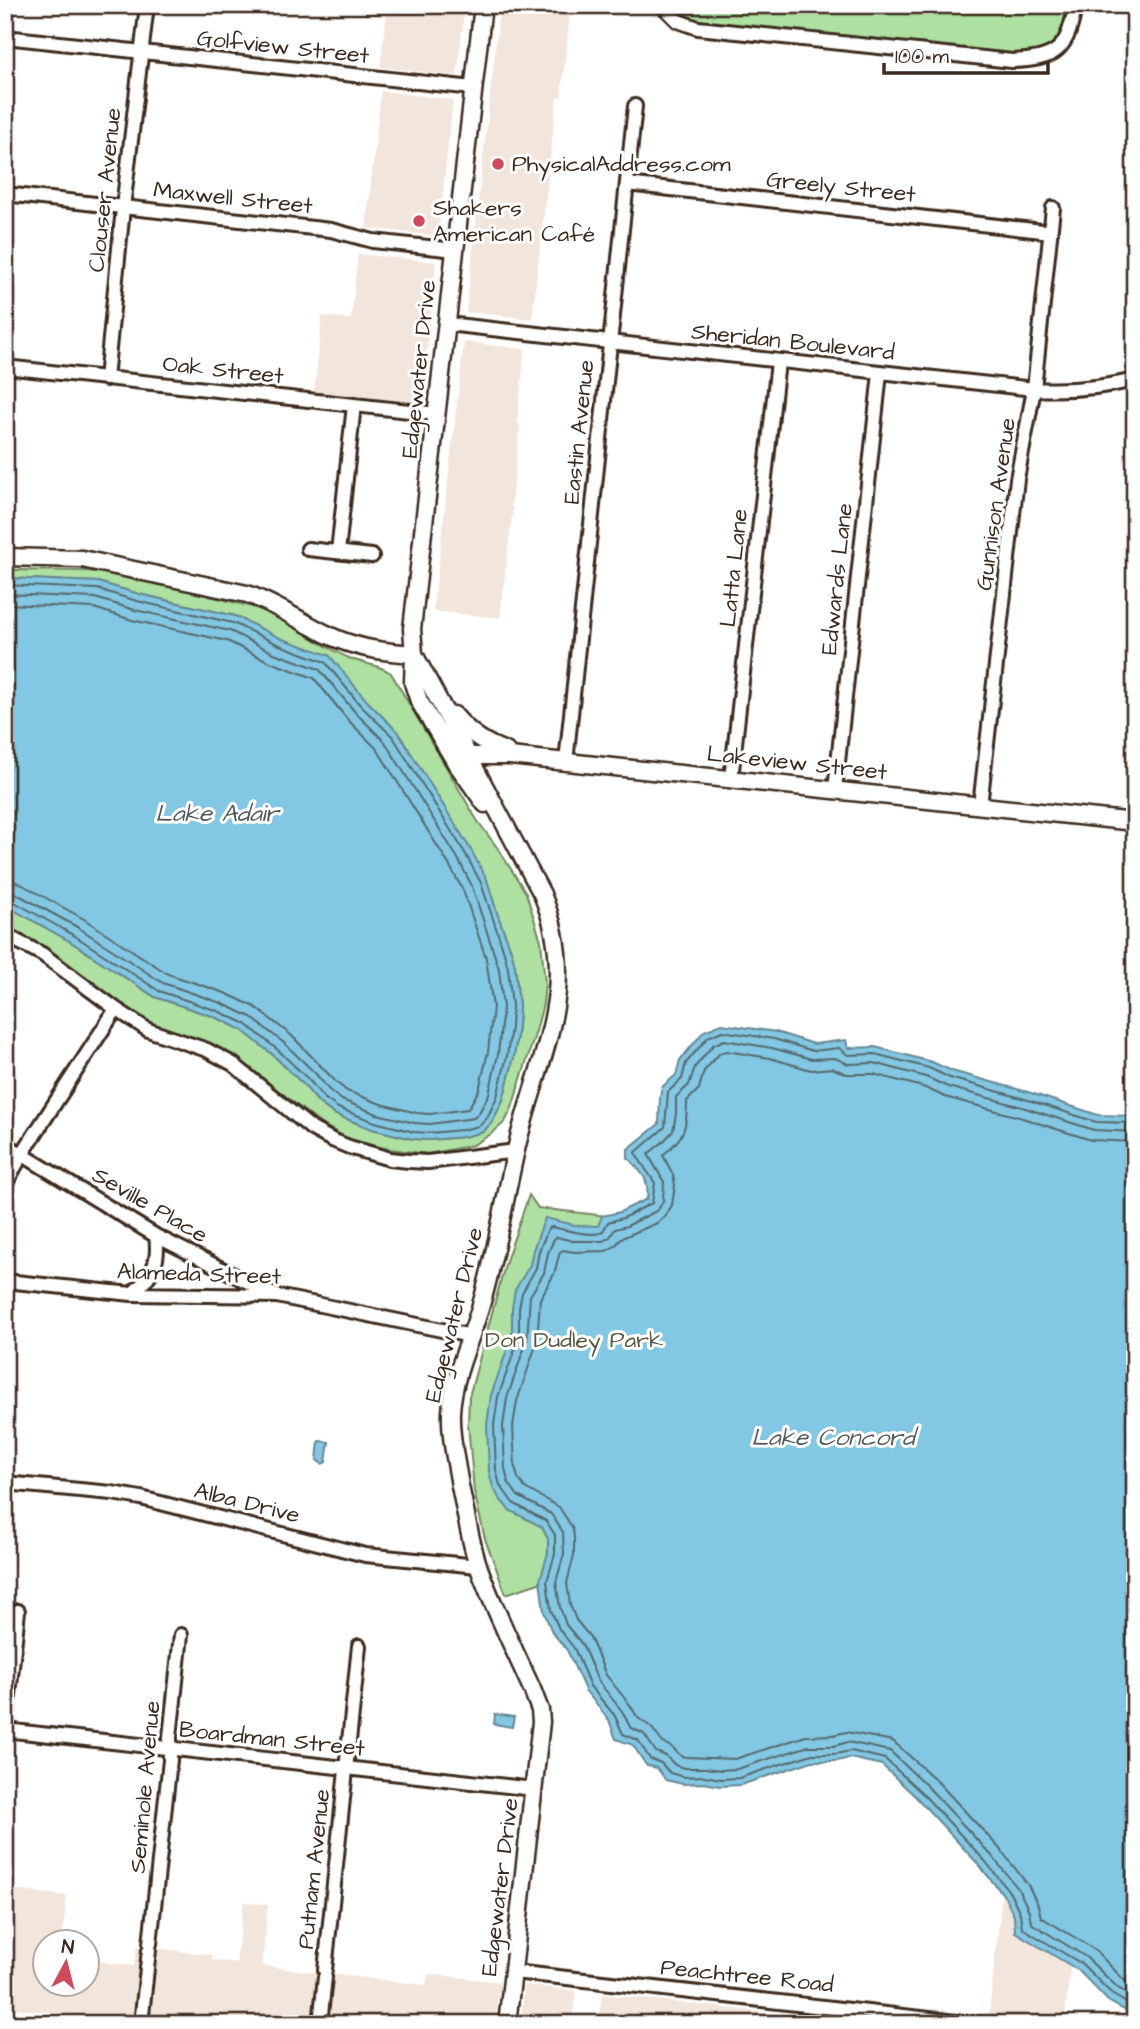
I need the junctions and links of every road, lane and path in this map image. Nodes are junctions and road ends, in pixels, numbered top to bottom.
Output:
1 (147, 5) edge
2 (483, 5) edge
3 (662, 5) edge
4 (1075, 5) edge
5 (5, 37) edge
6 (142, 52) junction
7 (473, 88) junction
8 (635, 106) dead end
9 (627, 184) junction
10 (5, 194) edge
11 (123, 208) junction
12 (1053, 208) dead end
13 (1051, 232) junction
14 (455, 250) junction
15 (447, 324) junction
16 (609, 343) junction
17 (778, 362) junction
18 (5, 368) edge
19 (880, 373) junction
20 (106, 379) junction
21 (1135, 380) edge
22 (1034, 389) junction
23 (354, 405) junction
24 (437, 414) junction
25 (308, 549) dead end
26 (338, 552) junction
27 (372, 556) dead end
28 (5, 557) edge
29 (414, 654) junction
30 (435, 695) junction
31 (526, 758) junction
32 (462, 760) junction
33 (566, 762) junction
34 (732, 779) junction
35 (835, 790) junction
36 (980, 806) junction
37 (1135, 822) edge
38 (5, 935) edge
39 (116, 1009) junction
40 (5, 1144) edge
41 (516, 1151) junction
42 (22, 1154) junction
43 (5, 1185) edge
44 (156, 1236) junction
45 (5, 1281) edge
46 (132, 1294) junction
47 (277, 1296) junction
48 (471, 1336) junction
49 (5, 1483) edge
50 (478, 1566) junction
51 (18, 1611) dead end
52 (181, 1635) dead end
53 (359, 1646) dead end
54 (5, 1731) edge
55 (170, 1750) junction
56 (345, 1767) junction
57 (534, 1789) junction
58 (514, 1972) junction
59 (141, 2024) edge
60 (320, 2024) edge
61 (507, 2024) edge
62 (974, 2024) edge

1 - 6 street, Clouser Avenue
2 - 7 street, Edgewater Drive
3 - 4 street
5 - 6 street, Golfview Street
6 - 7 street, Golfview Street
6 - 11 street, Clouser Avenue
7 - 14 street, Edgewater Drive
8 - 9 street, Eastin Avenue
9 - 13 street, Greely Street
9 - 16 street, Eastin Avenue
10 - 11 street, Maxwell Street
11 - 14 street, Maxwell Street
11 - 20 street, Clouser Avenue
12 - 13 street, Gunnison Avenue
13 - 22 street, Gunnison Avenue
14 - 15 street, Edgewater Drive
15 - 16 street, Sheridan Boulevard
15 - 24 street, Edgewater Drive
16 - 17 street, Sheridan Boulevard
16 - 33 street, Eastin Avenue
17 - 19 street, Sheridan Boulevard
17 - 34 street, Latta Lane
18 - 20 street, Oak Street
19 - 22 street, Sheridan Boulevard
19 - 35 street, Edwards Lane
20 - 23 street, Oak Street
21 - 22 street, Sheridan Boulevard
22 - 36 street, Gunnison Avenue
23 - 24 street, Oak Street
23 - 26 street
24 - 29 street, Edgewater Drive
25 - 26 street
26 - 27 street
28 - 29 street
29 - 30 street, Edgewater Drive
29 - 32 street, Edgewater Drive
30 - 31 street
30 - 32 street, Edgewater Drive
31 - 32 street, Lakeview Street
31 - 33 street, Lakeview Street
32 - 41 street, Edgewater Drive
33 - 34 street, Lakeview Street
34 - 35 street, Lakeview Street
35 - 36 street, Lakeview Street
36 - 37 street, Lakeview Street
38 - 39 street
39 - 41 street
39 - 42 street
40 - 42 street, Seville Place
41 - 48 street, Edgewater Drive
42 - 43 street
42 - 44 street, Seville Place
44 - 46 street
44 - 47 street, Seville Place
45 - 46 street, Alameda Street
46 - 47 street, Alameda Street
47 - 48 street, Alameda Street
48 - 50 street, Edgewater Drive
49 - 50 street, Alba Drive
50 - 57 street, Edgewater Drive
51 - 54 street
52 - 55 street, Seminole Avenue
53 - 56 street, Putnam Avenue
54 - 55 street, Boardman Street
55 - 56 street, Boardman Street
55 - 59 street, Seminole Avenue
56 - 57 street, Boardman Street
56 - 60 street, Putnam Avenue
57 - 58 street, Edgewater Drive
58 - 61 street, Edgewater Drive
58 - 62 street, Peachtree Road

